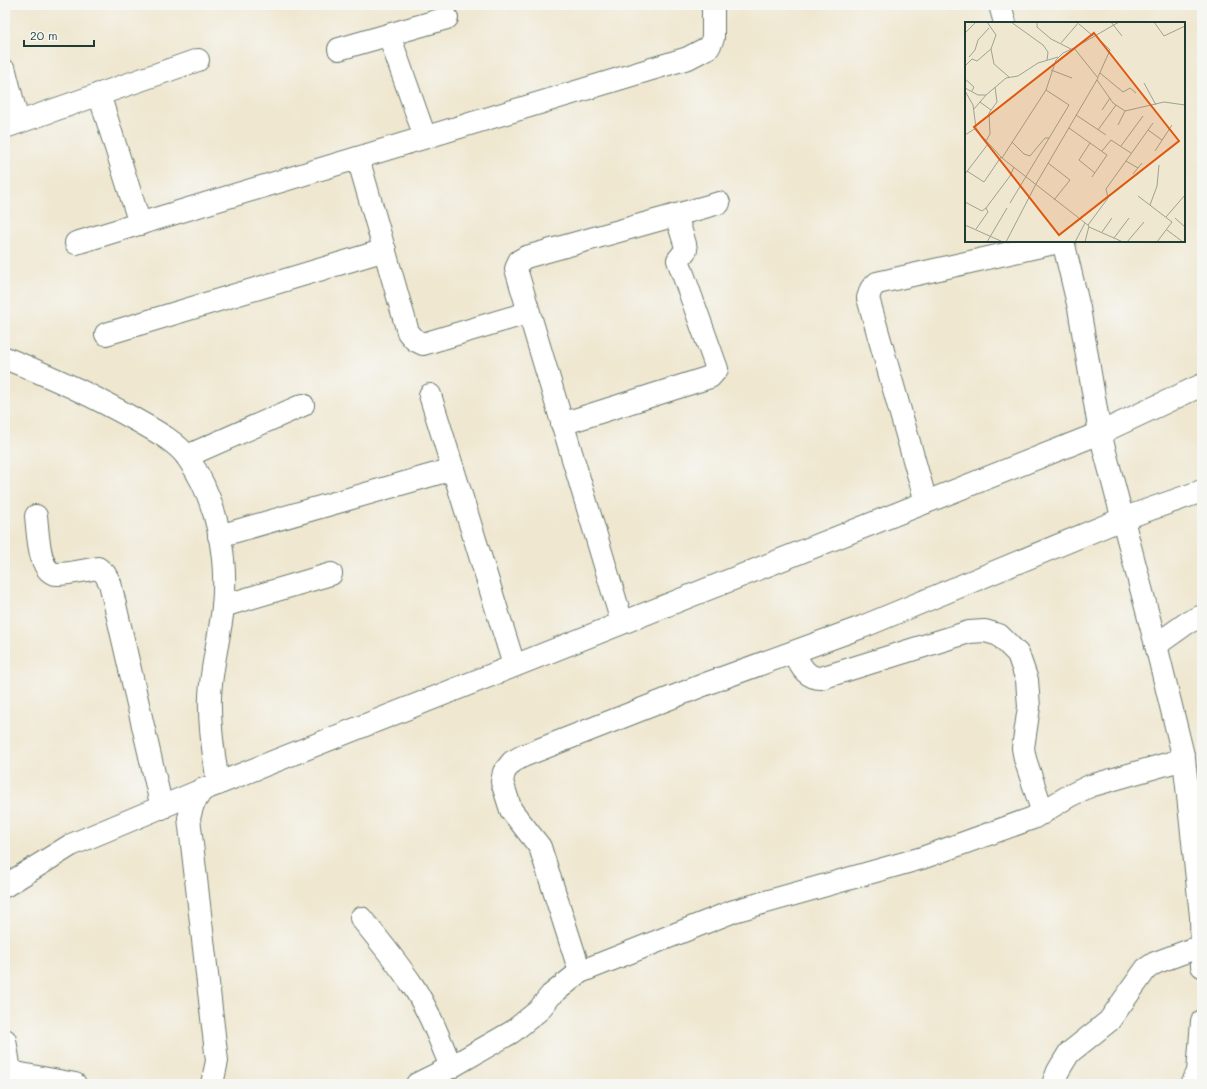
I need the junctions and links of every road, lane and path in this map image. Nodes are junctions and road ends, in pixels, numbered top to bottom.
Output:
1 (714, 5) edge
2 (1000, 5) edge
3 (447, 18) dead end
4 (1005, 22) edge
5 (389, 35) junction
6 (340, 49) dead end
7 (198, 60) dead end
8 (5, 71) edge
9 (99, 94) junction
10 (12, 124) edge
11 (425, 137) junction
12 (358, 158) junction
13 (719, 203) dead end
14 (676, 215) junction
15 (140, 224) junction
16 (1059, 242) edge
17 (1063, 242) edge
18 (76, 243) dead end
19 (385, 250) junction
20 (528, 312) junction
21 (106, 334) dead end
22 (5, 358) edge
23 (1202, 385) edge
24 (430, 396) dead end
25 (302, 405) dead end
26 (562, 424) junction
27 (1100, 433) junction
28 (187, 456) junction
29 (453, 469) junction
30 (1202, 491) edge
31 (926, 502) junction
32 (36, 516) dead end
33 (1122, 519) junction
34 (219, 536) junction
35 (331, 574) dead end
36 (223, 606) junction
37 (1202, 616) edge
38 (622, 622) junction
39 (1156, 645) junction
40 (793, 653) junction
41 (514, 665) junction
42 (1190, 763) edge
43 (210, 787) junction
44 (162, 808) junction
45 (1043, 813) junction
46 (5, 886) edge
47 (1201, 916) edge
48 (361, 918) dead end
49 (1202, 956) edge
50 (580, 972) junction
51 (1202, 1021) edge
52 (5, 1040) edge
53 (451, 1067) junction
54 (18, 1075) edge
55 (1197, 1076) edge
56 (74, 1084) edge
57 (212, 1084) edge
58 (417, 1084) edge
59 (1053, 1084) edge

1 - 11 street
2 - 4 street
3 - 5 street
5 - 6 street
5 - 11 street
7 - 9 street
8 - 10 street
9 - 10 street
9 - 15 street
11 - 12 street
12 - 15 street
12 - 19 street
13 - 14 street
14 - 20 street
14 - 26 street
15 - 18 street
16 - 31 street
17 - 27 street
19 - 20 street
19 - 21 street
20 - 26 street
22 - 28 street
23 - 27 street
24 - 29 street
25 - 28 street
26 - 38 street
27 - 31 street
27 - 33 street
28 - 34 street
29 - 34 street
29 - 41 street
30 - 33 street
31 - 38 street
32 - 44 street
33 - 39 street
33 - 40 street
34 - 36 street
35 - 36 street
36 - 43 street
37 - 39 street
38 - 41 street
39 - 42 street
40 - 45 street
40 - 50 street
41 - 43 street
42 - 45 street
42 - 47 street
43 - 44 street
43 - 57 street
44 - 46 street
45 - 50 street
47 - 49 street
48 - 53 street
49 - 59 street
50 - 53 street
51 - 55 street
52 - 54 street
53 - 58 street
54 - 56 street

